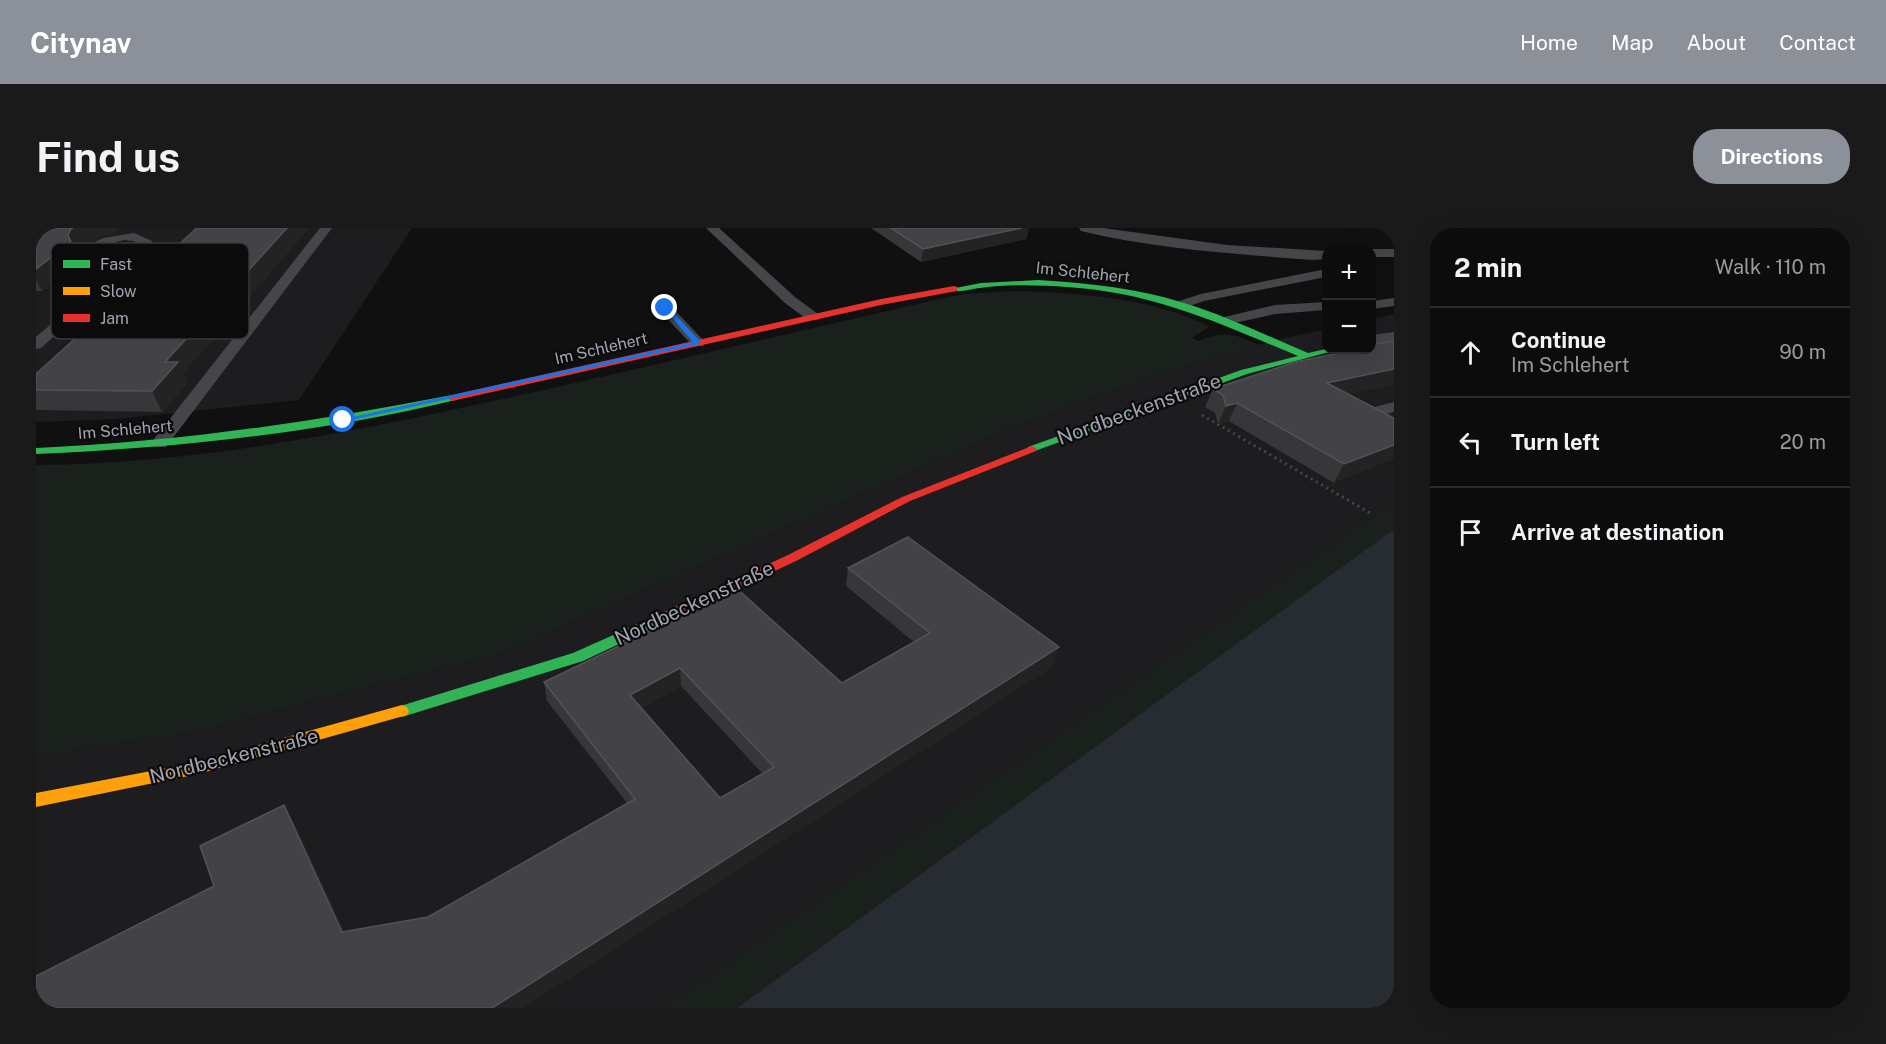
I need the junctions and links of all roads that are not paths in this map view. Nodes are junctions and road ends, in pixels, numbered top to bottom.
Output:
1 (326, 228) edge
2 (712, 228) edge
3 (1085, 228) edge
4 (1139, 228) edge
5 (101, 243) edge
6 (147, 243) edge
7 (1322, 249) edge
8 (1376, 253) edge
9 (1394, 253) edge
10 (1322, 255) edge
11 (1322, 274) edge
12 (1394, 302) edge
13 (1376, 304) edge
14 (1181, 305) junction
15 (1322, 306) edge
16 (665, 308) dead end
17 (813, 317) junction
18 (1225, 321) junction
19 (249, 328) edge
20 (51, 332) edge
21 (240, 339) edge
22 (1394, 339) edge
23 (1376, 341) edge
24 (698, 343) junction
25 (36, 345) edge
26 (1322, 352) edge
27 (1305, 355) junction
28 (1394, 407) edge
29 (1373, 412) edge
30 (160, 443) junction
31 (36, 451) edge
32 (36, 800) edge

1 - 19 lane
2 - 17 lane
3 - 10 lane
4 - 7 lane
5 - 6 lane
8 - 9 lane
11 - 14 lane
12 - 13 lane
14 - 17 street, Im Schlehert
14 - 18 street, Im Schlehert
15 - 18 lane
16 - 24 lane
17 - 24 street, Im Schlehert
18 - 27 street, Im Schlehert
20 - 25 lane
21 - 30 lane
22 - 23 street
24 - 30 street, Im Schlehert
26 - 27 street, Nordbeckenstraße
27 - 32 street, Nordbeckenstraße
28 - 29 lane
30 - 31 street, Im Schlehert

